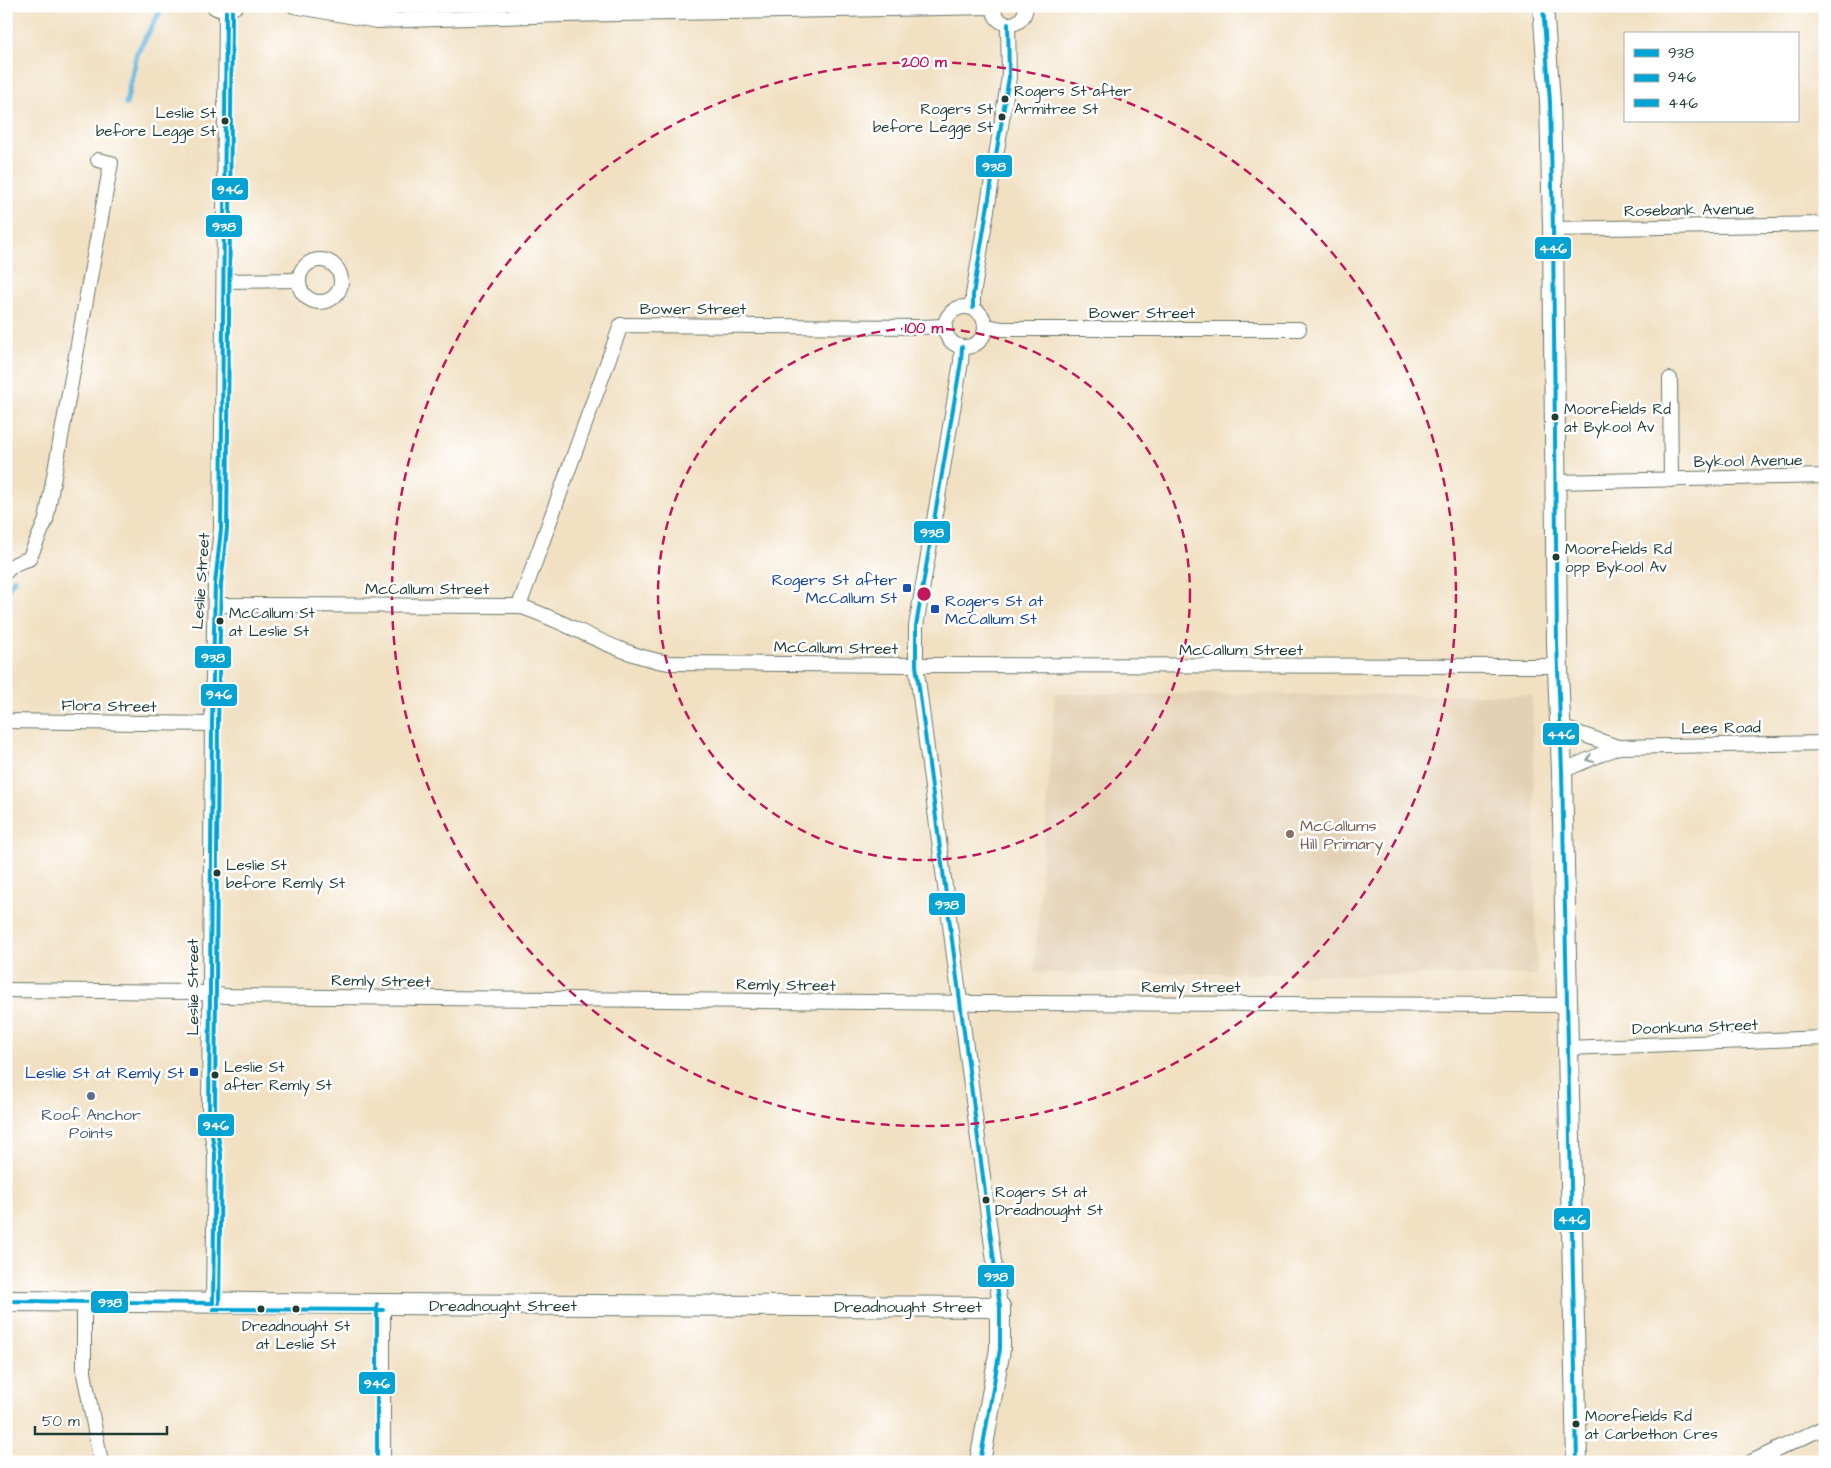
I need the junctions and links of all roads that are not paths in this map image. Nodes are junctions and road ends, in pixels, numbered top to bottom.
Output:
1 (294, 6) edge
2 (1026, 6) edge
3 (1543, 6) edge
4 (993, 7) edge
5 (225, 8) edge
6 (1008, 24) junction
7 (98, 160) dead end
8 (1825, 224) edge
9 (1553, 229) junction
10 (299, 280) dead end
11 (224, 281) junction
12 (973, 308) junction
13 (944, 326) junction
14 (985, 326) junction
15 (1299, 330) dead end
16 (962, 347) junction
17 (1670, 379) dead end
18 (1825, 476) edge
19 (1672, 480) junction
20 (1556, 482) junction
21 (6, 572) edge
22 (215, 605) junction
23 (518, 606) junction
24 (916, 665) junction
25 (1558, 666) junction
26 (6, 721) edge
27 (212, 724) junction
28 (1561, 727) junction
29 (1825, 743) edge
30 (1618, 747) junction
31 (1562, 771) junction
32 (6, 990) edge
33 (210, 994) junction
34 (960, 1002) junction
35 (1566, 1005) junction
36 (1825, 1038) edge
37 (1567, 1048) junction
38 (6, 1301) edge
39 (84, 1302) junction
40 (213, 1303) junction
41 (383, 1304) junction
42 (1000, 1307) junction
43 (1825, 1427) edge
44 (101, 1462) edge
45 (383, 1462) edge
46 (980, 1462) edge
47 (1577, 1462) edge
48 (1751, 1462) edge

1 - 4 street
2 - 6 street
3 - 9 main road
4 - 6 street
5 - 11 street, Leslie Street
6 - 12 street
7 - 21 street
8 - 9 street, Rosebank Avenue
9 - 20 main road
10 - 11 street
11 - 22 street, Leslie Street
12 - 13 street
12 - 14 street
13 - 16 street
13 - 23 street, Bower Street
14 - 15 street, Bower Street
14 - 16 street
16 - 24 street
17 - 19 street, Bykool Avenue
18 - 19 street, Bykool Avenue
19 - 20 street, Bykool Avenue
20 - 25 main road
22 - 23 street, McCallum Street
22 - 27 street, Leslie Street
23 - 24 street, McCallum Street
24 - 25 street, McCallum Street
24 - 34 street
25 - 28 main road
26 - 27 street, Flora Street
27 - 33 street, Leslie Street
28 - 30 street, Lees Road
28 - 31 main road
29 - 30 street, Lees Road
30 -> 31 street, Lees Road
31 - 35 main road
32 - 33 street, Remly Street
33 - 34 street, Remly Street
33 - 40 street, Leslie Street
34 - 35 street, Remly Street
34 - 42 street
35 - 37 main road
36 - 37 street, Doonkuna Street
37 - 47 main road
38 - 39 main road, Dreadnought Street
39 - 40 main road, Dreadnought Street
39 - 44 street
40 - 41 main road, Dreadnought Street
41 - 42 main road, Dreadnought Street
41 - 45 street
42 - 46 main road
43 - 48 street

